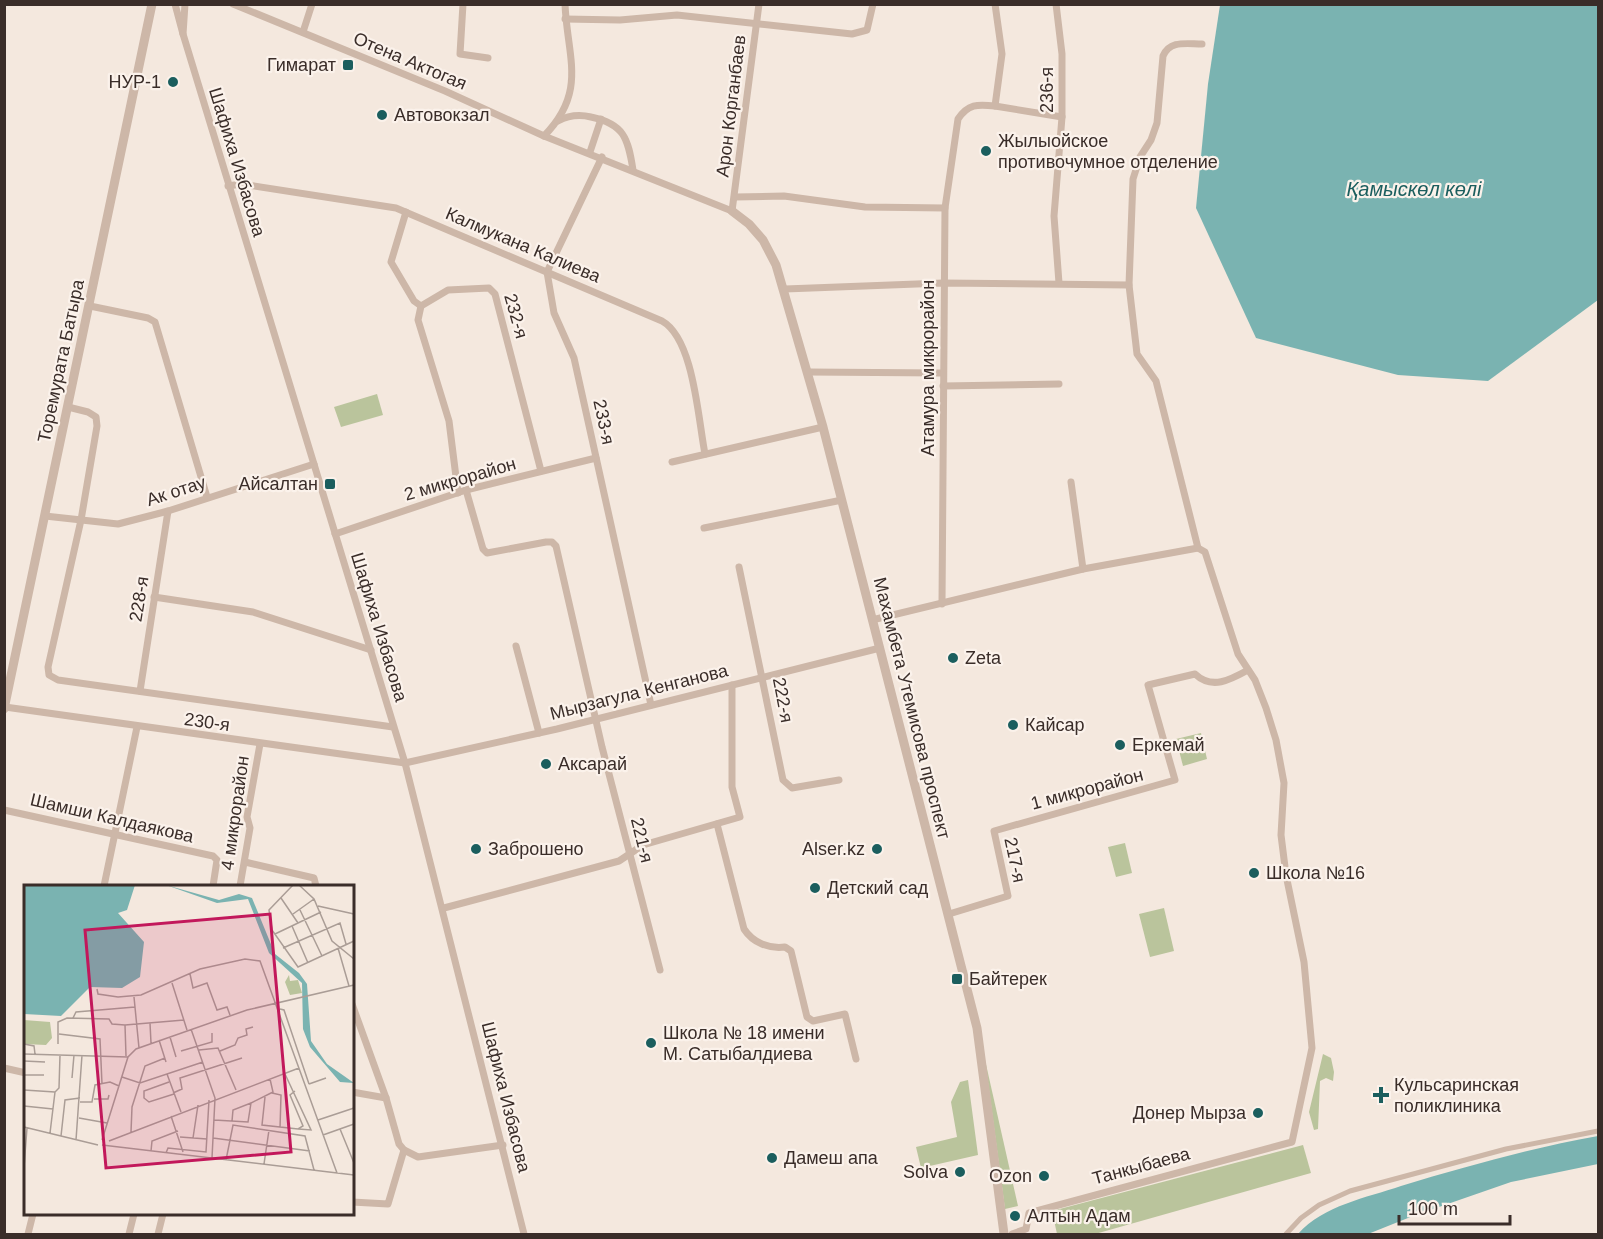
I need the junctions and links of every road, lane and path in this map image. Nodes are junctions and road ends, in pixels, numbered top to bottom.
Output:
1 (152, 4) edge
2 (160, 4) edge
3 (175, 4) edge
4 (185, 4) edge
5 (233, 4) edge
6 (312, 4) edge
7 (463, 4) edge
8 (565, 4) edge
9 (679, 4) edge
10 (759, 4) edge
11 (873, 4) edge
12 (995, 4) edge
13 (1056, 4) edge
14 (240, 6) edge
15 (677, 15) junction
16 (565, 19) junction
17 (150, 20) junction
18 (758, 22) junction
19 (303, 32) junction
20 (183, 34) junction
21 (1202, 44) dead end
22 (488, 58) dead end
23 (995, 106) junction
24 (1062, 117) junction
25 (601, 119) junction
26 (558, 121) junction
27 (544, 136) junction
28 (590, 152) junction
29 (602, 157) junction
30 (633, 170) junction
31 (228, 186) junction
32 (735, 197) junction
33 (945, 208) junction
34 (732, 211) junction
35 (406, 212) junction
36 (547, 272) junction
37 (943, 283) junction
38 (1059, 283) junction
39 (1129, 285) junction
40 (785, 289) junction
41 (90, 306) junction
42 (421, 306) junction
43 (808, 372) junction
44 (942, 373) junction
45 (1059, 384) dead end
46 (943, 386) junction
47 (68, 407) junction
48 (823, 427) junction
49 (705, 454) junction
50 (596, 458) junction
51 (672, 462) dead end
52 (314, 464) junction
53 (541, 471) junction
54 (1071, 482) dead end
55 (462, 491) junction
56 (207, 497) junction
57 (842, 500) junction
58 (168, 511) junction
59 (45, 516) junction
60 (81, 520) junction
61 (704, 528) dead end
62 (335, 534) junction
63 (1198, 548) junction
64 (739, 567) dead end
65 (1083, 568) junction
66 (154, 597) junction
67 (942, 604) junction
68 (872, 620) junction
69 (516, 646) dead end
70 (880, 648) junction
71 (371, 650) junction
72 (1248, 670) junction
73 (762, 676) junction
74 (732, 685) junction
75 (140, 691) junction
76 (651, 705) junction
77 (5, 708) edge
78 (596, 719) junction
79 (137, 727) junction
80 (393, 727) junction
81 (539, 733) junction
82 (260, 744) junction
83 (405, 763) junction
84 (839, 780) dead end
85 (4, 810) edge
86 (717, 825) junction
87 (994, 831) joint
88 (115, 835) junction
89 (630, 855) junction
90 (245, 862) junction
91 (104, 885) edge
92 (213, 885) edge
93 (240, 885) edge
94 (316, 885) edge
95 (444, 908) junction
96 (949, 914) junction
97 (660, 970) dead end
98 (354, 1010) edge
99 (856, 1059) dead end
100 (4, 1068) edge
101 (24, 1073) edge
102 (354, 1092) edge
103 (386, 1098) junction
104 (1599, 1131) edge
105 (502, 1145) junction
106 (404, 1150) junction
107 (354, 1202) edge
108 (33, 1215) edge
109 (134, 1215) edge
110 (163, 1215) edge
111 (28, 1234) edge
112 (129, 1234) edge
113 (158, 1234) edge
114 (524, 1234) edge
115 (1004, 1234) edge
116 (1012, 1234) edge
117 (1286, 1234) edge

1 - 17 street, Торемурата Батыра
2 - 17 street
3 - 20 street, Шафиха Избасова
4 - 20 street
5 - 14 street, Отена Актогая
6 - 19 street
7 - 22 street
8 - 16 street
9 - 15 street
10 - 18 street, Арон Корганбаев
11 - 18 street
12 - 23 street
13 - 24 street, 236-я
14 - 19 street, Отена Актогая
15 - 16 street
15 - 18 street
16 - 26 street
17 - 41 street, Торемурата Батыра
18 - 32 street, Арон Корганбаев
19 - 27 street, Отена Актогая
20 - 31 street, Шафиха Избасова
21 - 39 street
23 - 24 street
23 - 33 street, Атамура микрорайон
24 - 38 street, 236-я
25 - 26 street
25 - 28 street
25 - 30 street
26 - 27 street
27 - 28 street, Отена Актогая
28 - 29 street, Отена Актогая
29 - 30 street, Отена Актогая
29 - 36 street
30 - 34 street, Отена Актогая
31 - 35 street, Калмукана Калиева
31 - 52 street, Шафиха Избасова
32 - 33 street
32 - 34 street, Арон Корганбаев
33 - 37 street, Атамура микрорайон
34 - 40 street, Махамбета Утемисова проспект
35 - 36 street, Калмукана Калиева
35 - 42 street
36 - 49 street, Калмукана Калиева
36 - 50 street, 233-я
37 - 38 street
37 - 40 street
37 - 44 street, Атамура микрорайон
38 - 39 street
39 - 63 street
40 - 43 street, Махамбета Утемисова проспект
41 - 47 street, Торемурата Батыра
41 - 56 street
42 - 53 street, 232-я
42 - 55 street
43 - 44 street
43 - 48 street, Махамбета Утемисова проспект
44 - 46 street, Атамура микрорайон
45 - 46 street
46 - 67 street, Атамура микрорайон
47 - 59 street, Торемурата Батыра
47 - 60 street
48 - 49 street
48 - 57 street, Махамбета Утемисова проспект
49 - 51 street
50 - 53 street, 2 микрорайон
50 - 76 street, 233-я
52 - 56 street, Ак отау
52 - 62 street, Шафиха Избасова
53 - 55 street, 2 микрорайон
54 - 65 street
55 - 62 street, 2 микрорайон
55 - 78 street
56 - 58 street, Ак отау
57 - 61 street
57 - 68 street, Махамбета Утемисова проспект
58 - 60 street, Ак отау
58 - 66 street, 228-я
59 - 60 street, Ак отау
59 - 77 street, Торемурата Батыра
60 - 75 street, 230-я
62 - 71 street, Шафиха Избасова
63 - 65 street
63 - 72 street
64 - 73 street, 222-я
65 - 67 street
66 - 71 street
66 - 75 street, 228-я
67 - 68 street
68 - 70 street, Махамбета Утемисова проспект
69 - 81 street
70 - 73 street, Мырзагула Кенганова
70 - 96 street, Махамбета Утемисова проспект
71 - 80 street, Шафиха Избасова
72 - 87 street, 1 микрорайон
72 - 116 street, Танкыбаева
73 - 74 street, Мырзагула Кенганова
73 - 84 street, 222-я
74 - 76 street, Мырзагула Кенганова
74 - 86 street
75 - 80 street, 230-я
76 - 78 street, Мырзагула Кенганова
77 - 79 street, 230-я
78 - 81 street, Мырзагула Кенганова
78 - 89 street, 221-я
79 - 82 street, 230-я
79 - 88 street
80 - 83 street, Шафиха Избасова
81 - 83 street, Мырзагула Кенганова
82 - 83 street, 230-я
82 - 90 street, 4 микрорайон
83 - 95 street, Шафиха Избасова
85 - 88 street, Шамши Калдаякова
86 - 89 street
86 - 99 street
87 - 96 street, 217-я
88 - 91 street
88 - 92 street, Шамши Калдаякова
89 - 95 street
89 - 97 street, 221-я
90 - 93 street, 4 микрорайон
90 - 94 street
95 - 105 street, Шафиха Избасова
96 - 115 street, Махамбета Утемисова проспект
98 - 103 street
100 - 101 street
102 - 103 street
103 - 106 street
104 - 117 street
105 - 106 street
105 - 114 street, Шафиха Избасова
106 - 107 street
108 - 111 street
109 - 112 street
110 - 113 street

